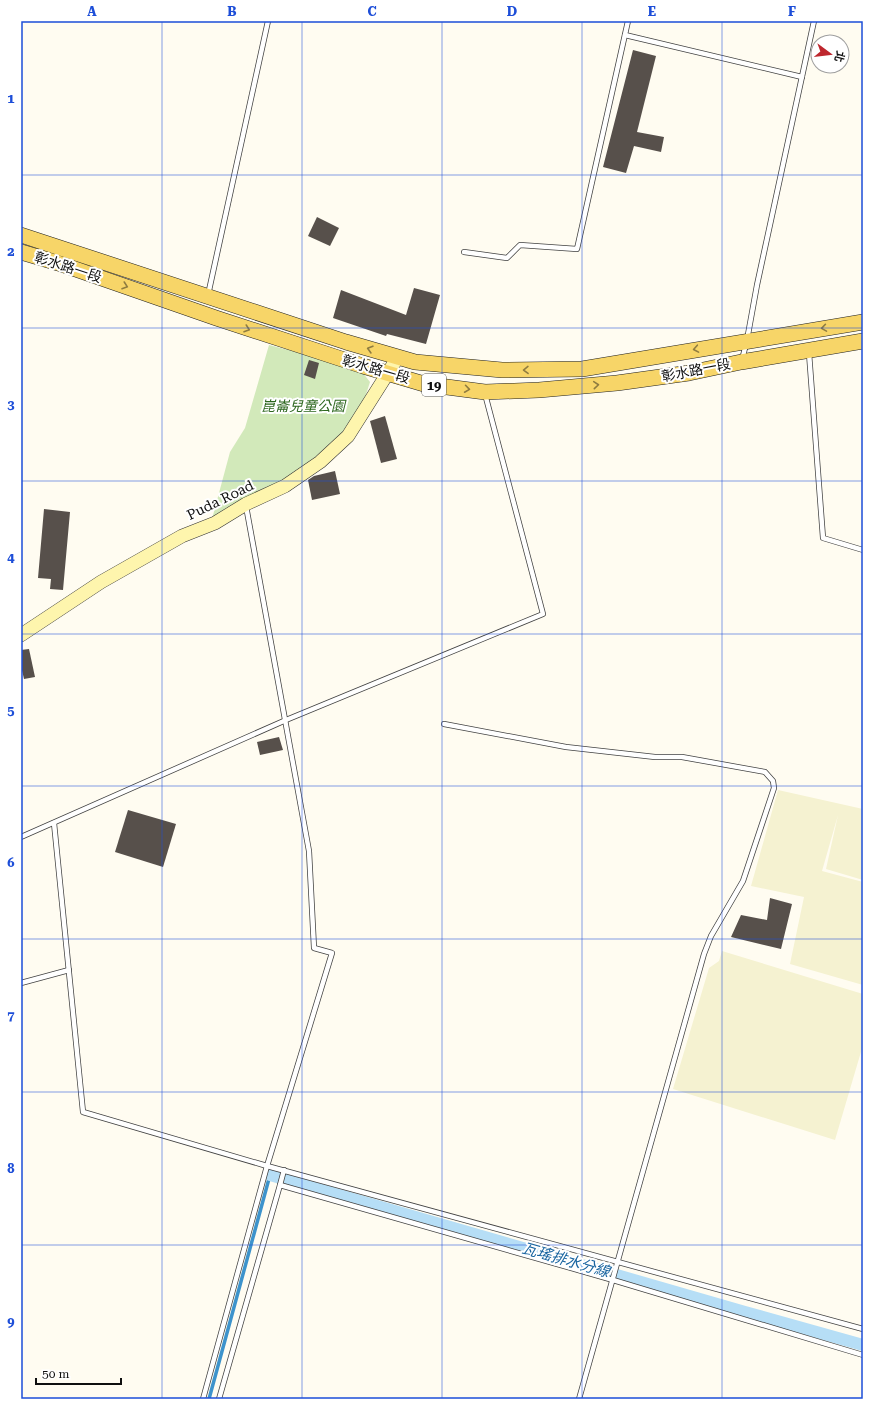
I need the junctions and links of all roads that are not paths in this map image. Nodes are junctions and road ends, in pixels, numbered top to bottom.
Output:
1 (268, 21) edge
2 (628, 21) edge
3 (814, 21) edge
4 (625, 35) junction
5 (802, 77) junction
6 (21, 235) edge
7 (21, 252) edge
8 (464, 252) dead end
9 (208, 297) junction
10 (863, 322) edge
11 (747, 340) junction
12 (863, 341) edge
13 (809, 349) junction
14 (398, 357) junction
15 (741, 362) junction
16 (555, 369) junction
17 (388, 373) junction
18 (556, 389) junction
19 (485, 392) junction
20 (246, 504) junction
21 (863, 550) edge
22 (21, 635) edge
23 (286, 720) junction
24 (444, 724) dead end
25 (54, 823) junction
26 (21, 836) edge
27 (69, 970) junction
28 (21, 984) edge
29 (267, 1166) junction
30 (284, 1170) junction
31 (280, 1185) junction
32 (617, 1261) junction
33 (613, 1280) junction
34 (863, 1329) edge
35 (863, 1355) edge
36 (203, 1399) edge
37 (218, 1399) edge
38 (579, 1399) edge

1 - 9 lane
2 - 4 lane
3 - 5 lane
4 - 5 lane
4 - 8 lane
5 - 11 lane
6 - 9 main road, 彰水路一段 / 19
7 -> 17 main road, 彰水路一段 / 19
14 -> 9 main road, 彰水路一段 / 19
10 -> 11 main road, 彰水路一段 / 19
11 - 15 lane
11 -> 16 main road, 彰水路一段 / 19
12 - 13 main road, 彰水路一段 / 19
13 - 15 main road, 彰水路一段 / 19
13 - 21 lane
16 -> 14 main road, 彰水路一段 / 19
14 - 17 street, Puda Road
18 -> 15 main road, 彰水路一段 / 19
16 - 18 main road
17 -> 19 main road, 彰水路一段 / 19
17 - 20 street, Puda Road
18 - 19 main road, 彰水路一段 / 19
19 - 23 lane
20 - 22 street, Puda Road
20 - 23 lane
23 - 25 lane
23 - 29 lane
24 - 32 lane
25 - 26 lane
25 - 27 lane
27 - 28 lane
27 - 29 lane
29 - 30 lane
29 - 36 lane
30 - 31 lane
30 - 32 lane
31 - 33 lane
31 - 37 lane
32 - 33 lane
32 - 34 lane
33 - 35 lane
33 - 38 lane

